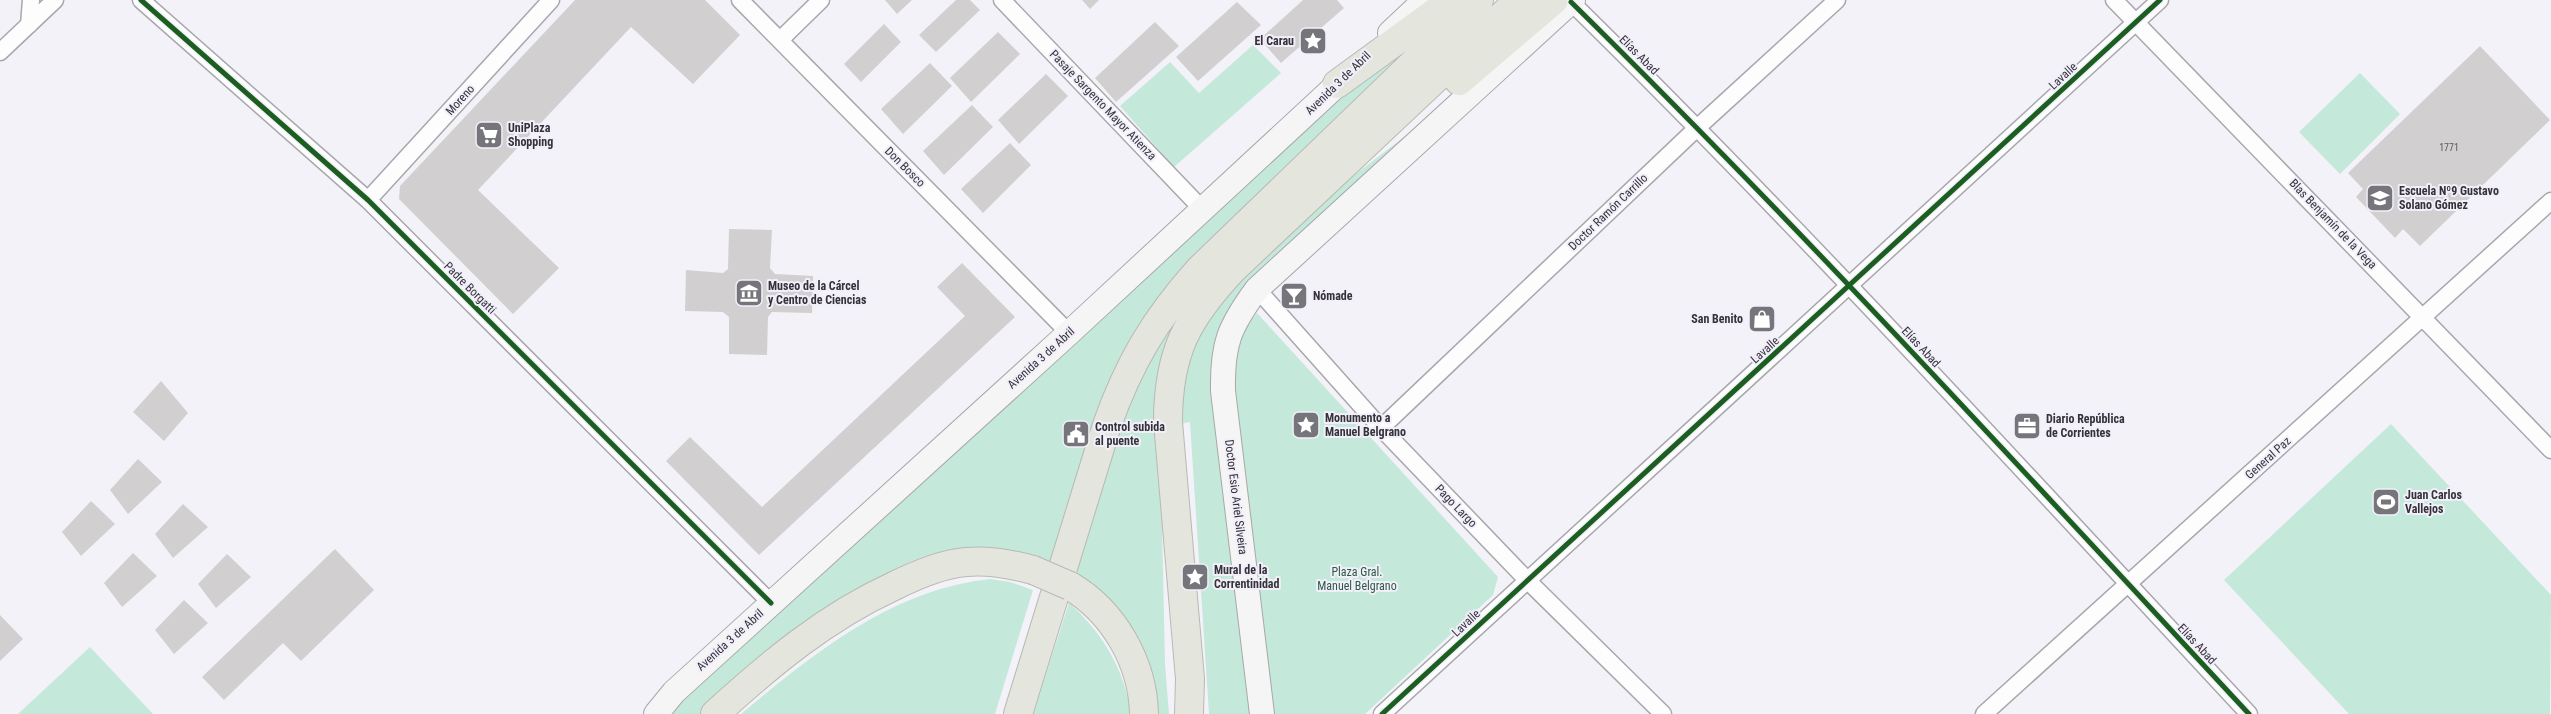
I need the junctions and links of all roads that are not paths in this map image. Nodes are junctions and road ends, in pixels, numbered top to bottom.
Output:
1 (31, 0) edge
2 (55, 0) edge
3 (141, 0) edge
4 (551, 0) edge
5 (740, 0) edge
6 (821, 0) edge
7 (1002, 0) edge
8 (1425, 0) edge
9 (1452, 0) edge
10 (1479, 0) edge
11 (1519, 0) edge
12 (1838, 0) edge
13 (2114, 0) edge
14 (2160, 0) edge
15 (1566, 1) edge
16 (2136, 22) junction
17 (28, 25) junction
18 (780, 40) junction
19 (0, 52) edge
20 (1338, 84) junction
21 (1698, 127) junction
22 (1332, 177) junction
23 (368, 200) junction
24 (2551, 201) edge
25 (1203, 210) junction
26 (1851, 286) junction
27 (1257, 289) junction
28 (2424, 317) junction
29 (1069, 333) junction
30 (1381, 428) junction
31 (2551, 450) edge
32 (1527, 580) junction
33 (2128, 584) junction
34 (771, 603) junction
35 (656, 714) edge
36 (715, 714) edge
37 (1018, 714) edge
38 (1144, 714) edge
39 (1189, 714) edge
40 (1262, 714) edge
41 (1382, 714) edge
42 (1663, 714) edge
43 (1984, 714) edge
44 (2248, 714) edge

1 - 17 street
2 - 17 street
3 - 23 street, Padre Borgatti
4 - 23 street, Moreno
5 - 18 street, Don Bosco
6 - 18 street
7 - 25 street, Pasaje Sargento Mayor Atienza
8 - 20 main road, Avenida 3 de Abril
9 - 20 highway
10 - 37 highway
11 - 22 highway
12 - 21 street, Doctor Ramón Carrillo
13 - 16 street, Blas Benjamín de la Vega
14 - 16 street, Lavalle
15 - 21 street, Elías Abad
15 - 22 highway
15 - 27 main road
16 - 26 street, Lavalle
16 - 28 street, Blas Benjamín de la Vega
17 - 19 street
18 - 29 street, Don Bosco
20 - 25 main road, Avenida 3 de Abril
21 - 26 street, Elías Abad
21 - 30 street, Doctor Ramón Carrillo
22 - 39 highway
23 - 34 street, Padre Borgatti
24 - 28 street, General Paz
25 - 29 main road, Avenida 3 de Abril
26 - 32 street, Lavalle
26 - 33 street, Elías Abad
27 - 30 street, Pago Largo
27 - 40 main road, Doctor Esio Ariel Silveira
28 - 31 street, Blas Benjamín de la Vega
28 - 33 street, General Paz
29 - 34 main road, Avenida 3 de Abril
30 - 32 street, Pago Largo
32 - 41 street, Lavalle
32 - 42 street, Pago Largo
33 - 43 street, General Paz
33 - 44 street, Elías Abad
34 - 35 main road, Avenida 3 de Abril
36 - 38 highway, bridge

